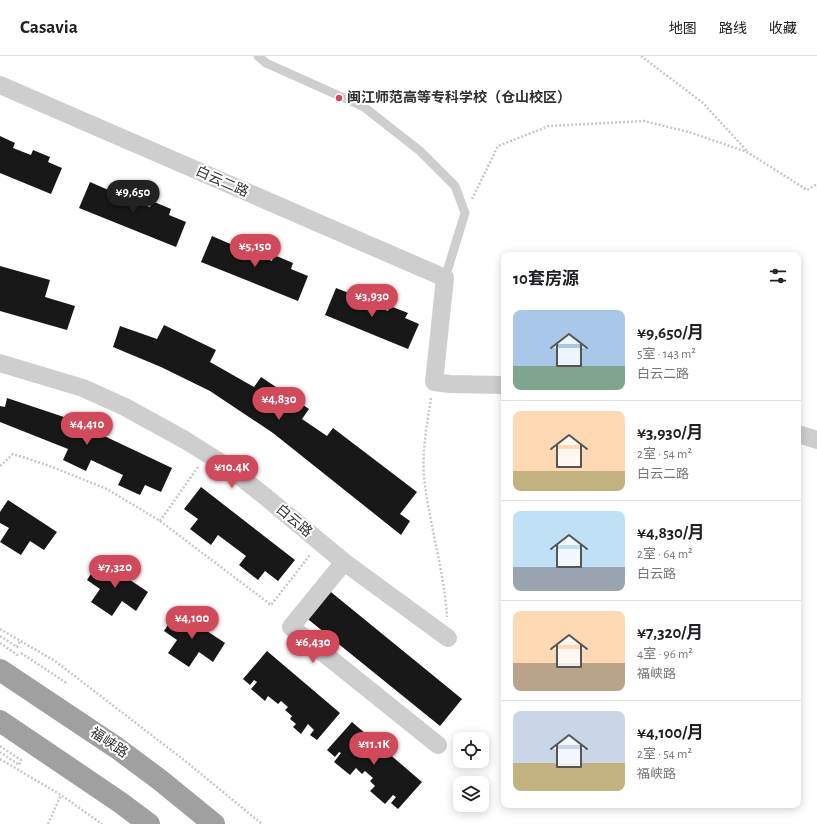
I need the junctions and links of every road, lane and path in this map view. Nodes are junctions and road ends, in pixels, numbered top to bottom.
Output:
1 (258, 56) edge
2 (641, 56) edge
3 (0, 85) edge
4 (747, 152) junction
5 (817, 184) edge
6 (465, 213) junction
7 (445, 278) junction
8 (0, 363) edge
9 (434, 382) junction
10 (501, 384) edge
11 (801, 435) edge
12 (817, 440) edge
13 (207, 454) junction
14 (0, 466) edge
15 (160, 521) junction
16 (320, 542) junction
17 (344, 562) junction
18 (0, 629) edge
19 (0, 636) edge
20 (448, 638) joint
21 (20, 641) junction
22 (0, 643) edge
23 (0, 670) edge
24 (68, 684) dead end
25 (0, 721) edge
26 (438, 745) dead end
27 (0, 746) edge
28 (0, 752) edge
29 (0, 759) edge
30 (61, 795) junction
31 (48, 824) edge
32 (102, 824) edge
33 (149, 824) edge
34 (214, 824) edge
35 (262, 824) edge

1 - 6 lane
2 - 4 path
3 - 7 street, 白云二路
4 - 5 path
4 - 6 path
6 - 7 lane
7 - 9 street
8 - 13 street, 白云路
9 - 10 street
9 - 20 path
11 - 12 street
13 - 15 path
13 - 16 street, 白云路
14 - 15 path
15 - 16 path
16 - 17 street, 白云路
17 - 20 street, 白云路
17 - 26 street
18 - 21 path
19 - 21 path
21 - 35 path
22 - 24 path
23 - 34 highway, 福峡路
25 - 33 highway
27 - 28 path
29 - 30 path
30 - 31 path
30 - 32 path

